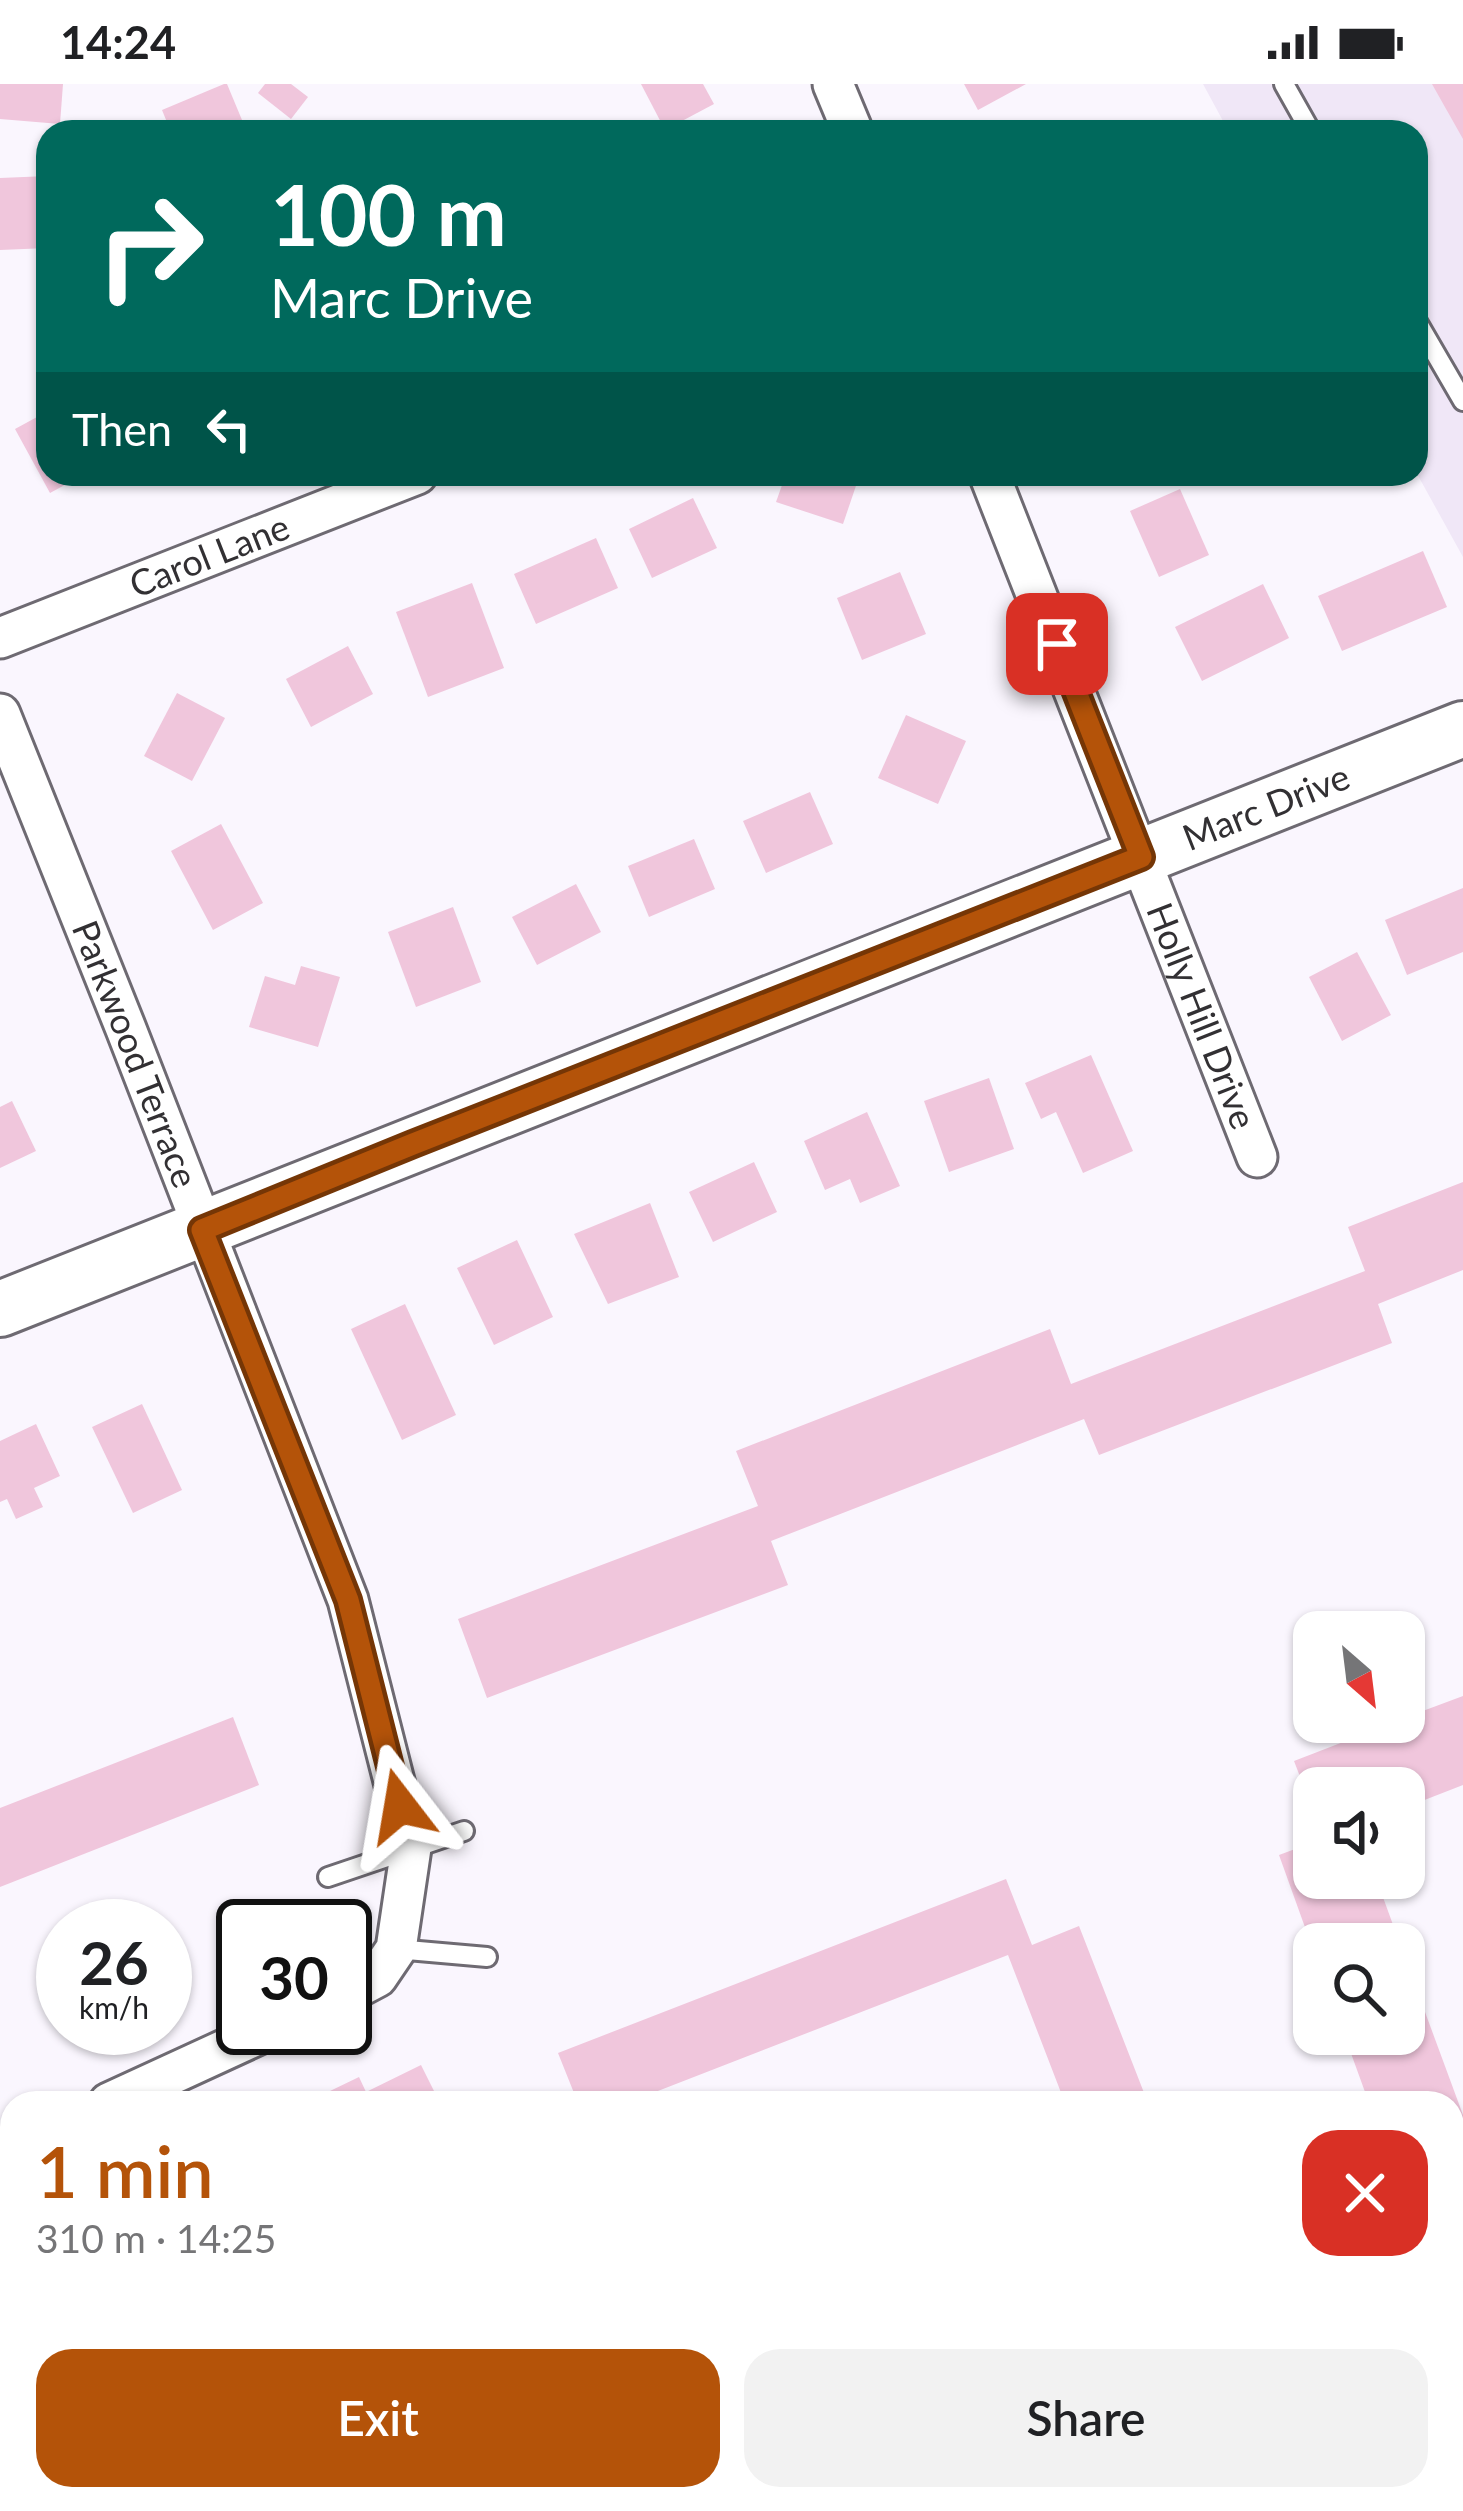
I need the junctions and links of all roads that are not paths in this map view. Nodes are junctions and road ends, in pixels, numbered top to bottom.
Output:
1 (833, 84) edge
2 (1285, 84) edge
3 (848, 120) edge
4 (1304, 120) edge
5 (1428, 341) edge
6 (1463, 401) edge
7 (386, 486) edge
8 (994, 486) edge
9 (0, 638) edge
10 (0, 713) edge
11 (1463, 729) edge
12 (1141, 857) junction
13 (1257, 1156) dead end
14 (202, 1230) junction
15 (0, 1310) edge
16 (464, 1831) dead end
17 (411, 1848) junction
18 (328, 1877) dead end
19 (396, 1948) junction
20 (488, 1957) dead end
21 (372, 1979) edge
22 (216, 2054) edge
23 (135, 2091) edge

1 - 3 street
2 - 4 lane
5 - 6 lane
7 - 9 street, Carol Lane
8 - 12 street, Holly Hill Drive
10 - 14 street, Parkwood Terrace
11 - 12 street, Marc Drive
12 - 13 street, Holly Hill Drive
12 - 14 street, Marc Drive
14 - 15 street, Marc Drive
14 - 17 street, Parkwood Terrace
16 - 17 lane
17 - 18 lane
17 - 19 street, Parkwood Terrace
19 - 20 lane
19 - 21 street
22 - 23 street

